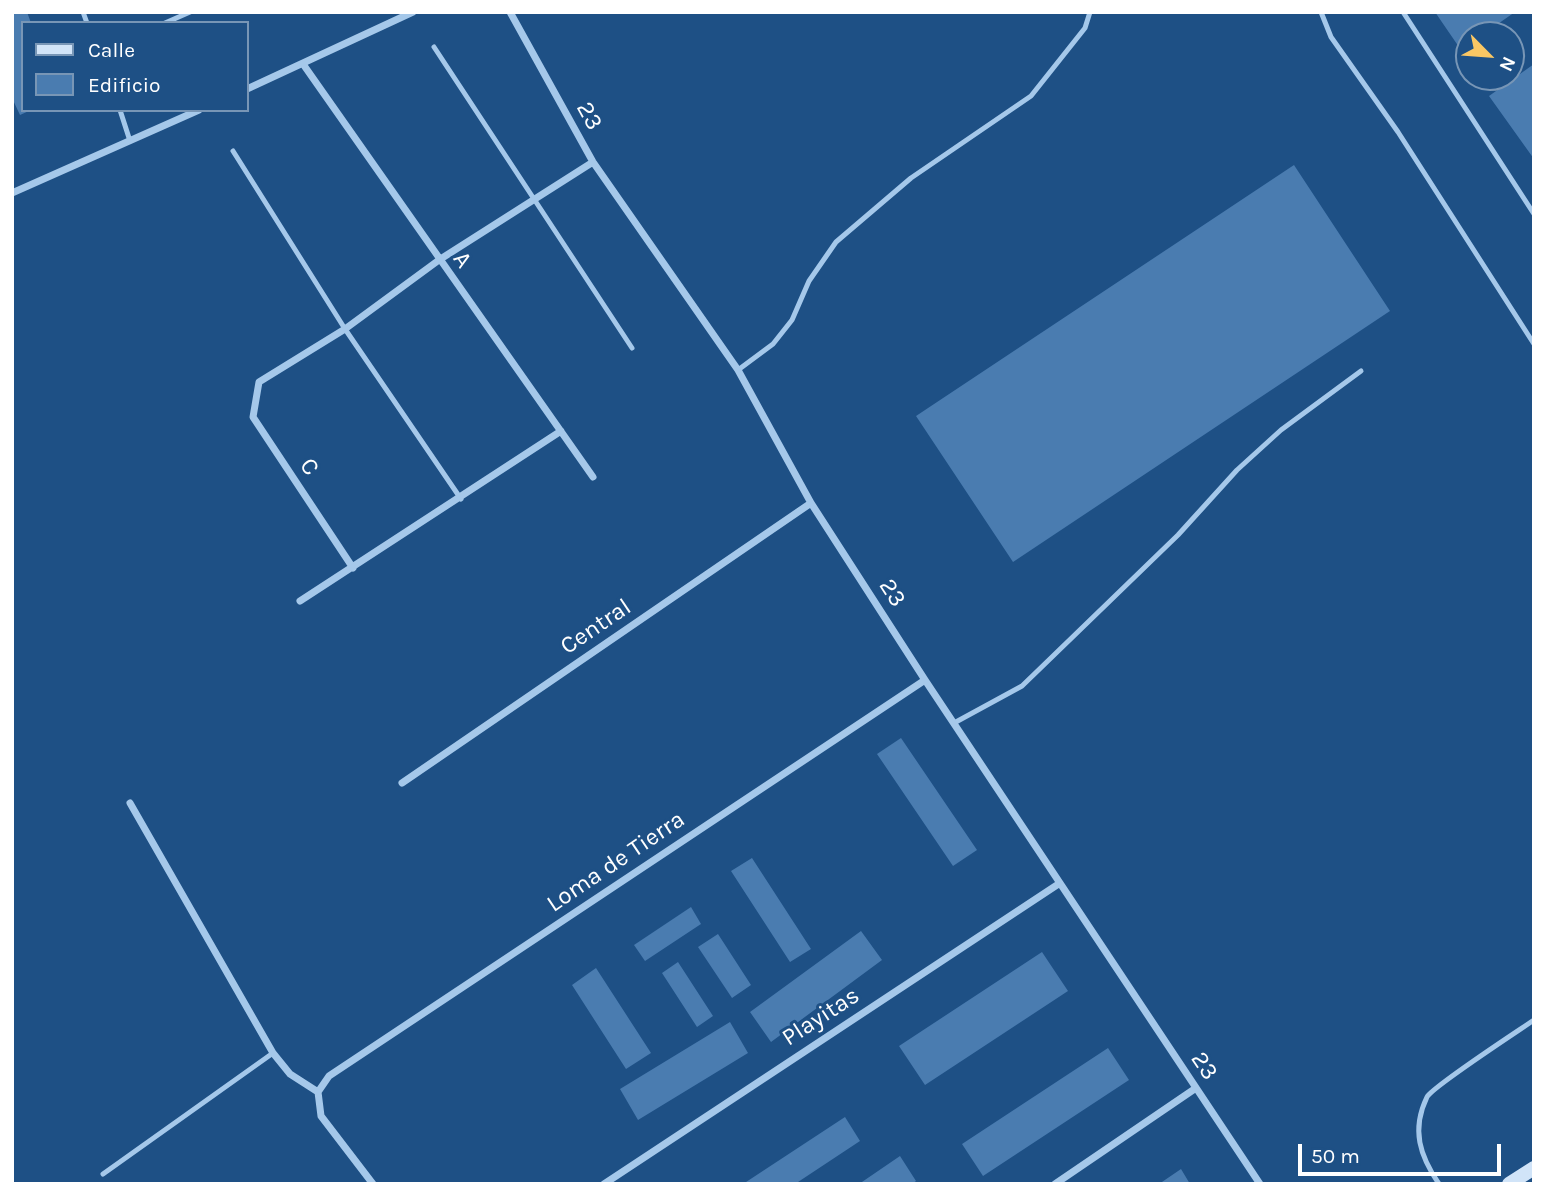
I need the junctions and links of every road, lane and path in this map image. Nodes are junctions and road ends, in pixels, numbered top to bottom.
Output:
1 (190, 12) edge
2 (412, 12) edge
3 (510, 12) edge
4 (1090, 12) edge
5 (1321, 12) edge
6 (1404, 12) edge
7 (170, 21) edge
8 (434, 47) dead end
9 (303, 64) junction
10 (248, 89) edge
11 (121, 112) edge
12 (195, 112) edge
13 (130, 141) junction
14 (233, 151) dead end
15 (593, 162) junction
16 (12, 193) edge
17 (536, 199) junction
18 (1534, 214) edge
19 (439, 260) junction
20 (345, 329) junction
21 (1534, 344) edge
22 (632, 348) dead end
23 (738, 370) junction
24 (1361, 371) dead end
25 (561, 431) junction
26 (593, 477) dead end
27 (461, 499) junction
28 (811, 503) junction
29 (353, 568) junction
30 (300, 601) dead end
31 (925, 680) junction
32 (954, 723) junction
33 (402, 783) dead end
34 (130, 803) dead end
35 (1060, 883) junction
36 (1534, 1020) edge
37 (274, 1053) junction
38 (1196, 1088) junction
39 (318, 1092) junction
40 (1534, 1168) edge
41 (103, 1174) dead end
42 (373, 1184) edge
43 (604, 1184) edge
44 (1055, 1184) edge
45 (1260, 1184) edge
46 (1439, 1184) edge
47 (1509, 1184) edge

1 - 7 lane
2 - 9 street
3 - 15 street, 23
4 - 23 lane
5 - 21 lane
6 - 18 lane
8 - 17 lane
9 - 10 street
9 - 19 street, A
11 - 13 lane
12 - 13 street
13 - 16 street
14 - 20 lane
15 - 17 street
15 - 23 street, 23
17 - 19 street
17 - 22 lane
19 - 20 street
19 - 25 street, A
20 - 27 lane
20 - 29 street, C
23 - 28 street, 23
24 - 32 lane
25 - 26 street, A
25 - 27 street
27 - 29 street
28 - 31 street, 23
28 - 33 street, Central
29 - 30 street
31 - 32 street, 23
31 - 39 street, Loma de Tierra
32 - 35 street, 23
34 - 37 street
35 - 38 street, 23
35 - 43 street, Playitas
36 - 46 lane
37 - 39 street
37 - 41 lane
38 - 44 street
38 - 45 street, 23
39 - 42 street
40 - 47 street

